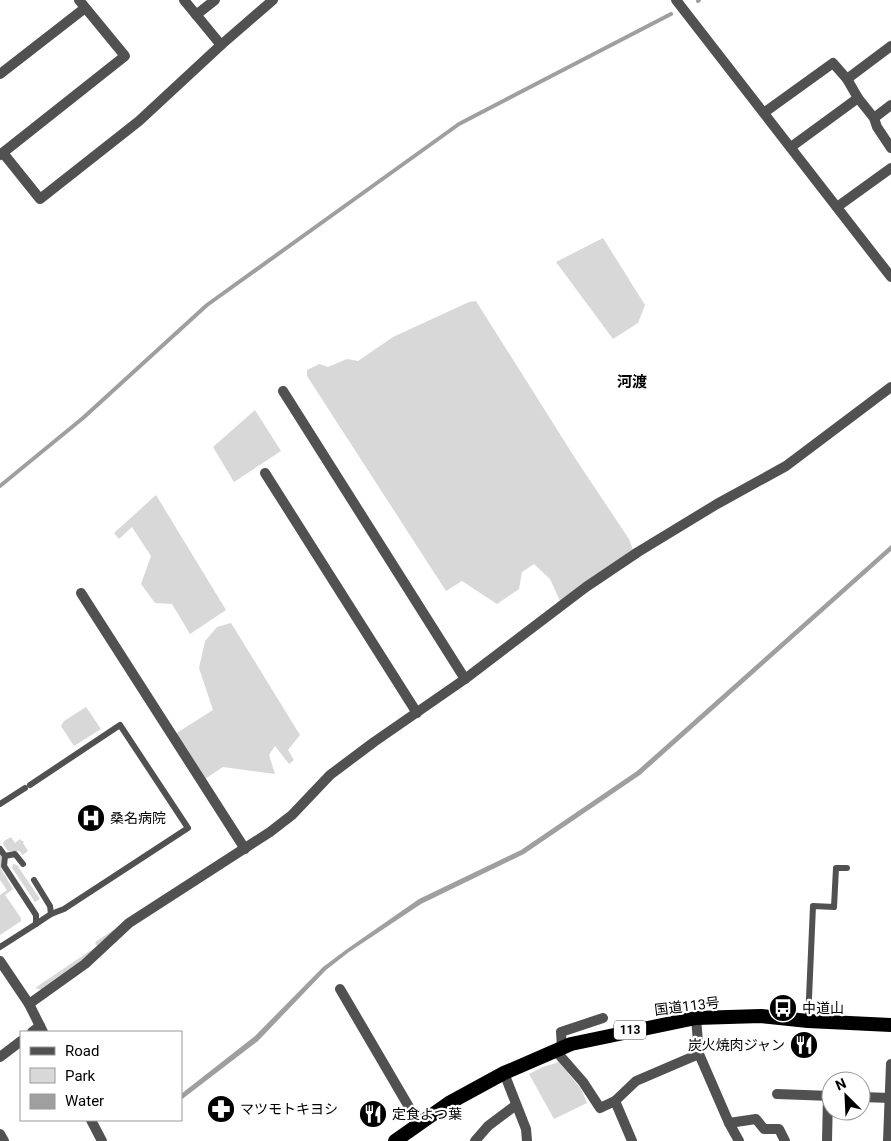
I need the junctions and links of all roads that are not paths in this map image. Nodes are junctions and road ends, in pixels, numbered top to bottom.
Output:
1 (184, 0) edge
2 (215, 0) edge
3 (273, 0) edge
4 (676, 0) edge
5 (82, 4) edge
6 (196, 15) junction
7 (221, 45) junction
8 (891, 46) edge
9 (0, 74) edge
10 (847, 78) junction
11 (858, 98) junction
12 (891, 105) edge
13 (765, 112) junction
14 (874, 118) junction
15 (791, 147) junction
16 (891, 148) edge
17 (1, 154) edge
18 (891, 168) edge
19 (837, 207) junction
20 (891, 277) edge
21 (891, 387) edge
22 (283, 391) dead end
23 (265, 473) dead end
24 (81, 592) dead end
25 (465, 679) junction
26 (417, 712) junction
27 (0, 804) edge
28 (0, 849) edge
29 (245, 849) junction
30 (5, 856) junction
31 (24, 864) dead end
32 (847, 868) dead end
33 (34, 880) dead end
34 (51, 914) junction
35 (36, 924) junction
36 (0, 947) edge
37 (0, 961) edge
38 (340, 989) dead end
39 (29, 1004) junction
40 (603, 1018) dead end
41 (696, 1018) junction
42 (808, 1021) junction
43 (891, 1025) edge
44 (39, 1030) edge
45 (20, 1042) edge
46 (558, 1049) junction
47 (699, 1054) junction
48 (0, 1057) edge
49 (891, 1064) edge
50 (504, 1073) junction
51 (776, 1094) dead end
52 (821, 1096) edge
53 (871, 1097) edge
54 (890, 1098) edge
55 (615, 1101) junction
56 (516, 1106) junction
57 (92, 1121) edge
58 (828, 1121) edge
59 (729, 1123) junction
60 (418, 1124) junction
61 (0, 1134) edge
62 (737, 1140) edge
63 (4, 1141) edge
64 (102, 1141) edge
65 (395, 1141) edge
66 (475, 1141) edge
67 (527, 1141) edge
68 (632, 1141) edge
69 (785, 1141) edge
70 (827, 1141) edge
71 (888, 1141) edge

1 - 6 street
2 - 6 street
3 - 7 street
4 - 13 street
5 - 9 street
5 - 17 street
6 - 7 street
7 - 17 street
8 - 10 street
10 - 11 street
10 - 13 street
11 - 14 street
11 - 15 street
12 - 14 street
13 - 15 street
14 - 16 street
15 - 19 street
18 - 19 street
19 - 20 street
21 - 25 street
22 - 25 street
23 - 26 street
24 - 29 street
25 - 26 street
26 - 29 street
27 - 34 lane
28 - 30 lane
29 - 39 street
30 - 31 lane
30 - 35 lane
32 - 42 lane
33 - 34 lane
34 - 35 lane
35 - 36 lane
37 - 39 street
38 - 60 street
39 - 44 street
40 - 46 street
41 - 42 highway, 国道113号 / 113
41 - 46 highway, 国道113号 / 113
41 - 47 street
42 - 43 highway, 国道113号 / 113
45 - 48 street
46 - 50 highway, 国道113号 / 113
46 - 55 street
47 - 55 street
47 - 59 street
49 - 54 street
50 - 56 street
50 - 60 highway, 国道113号 / 113
51 - 52 street
53 - 54 street
54 - 71 street
55 - 68 street
56 - 66 street
56 - 67 street
57 - 64 street
58 - 70 street
59 - 62 street
59 - 69 street
60 - 65 highway, 国道113号 / 113
61 - 63 street

